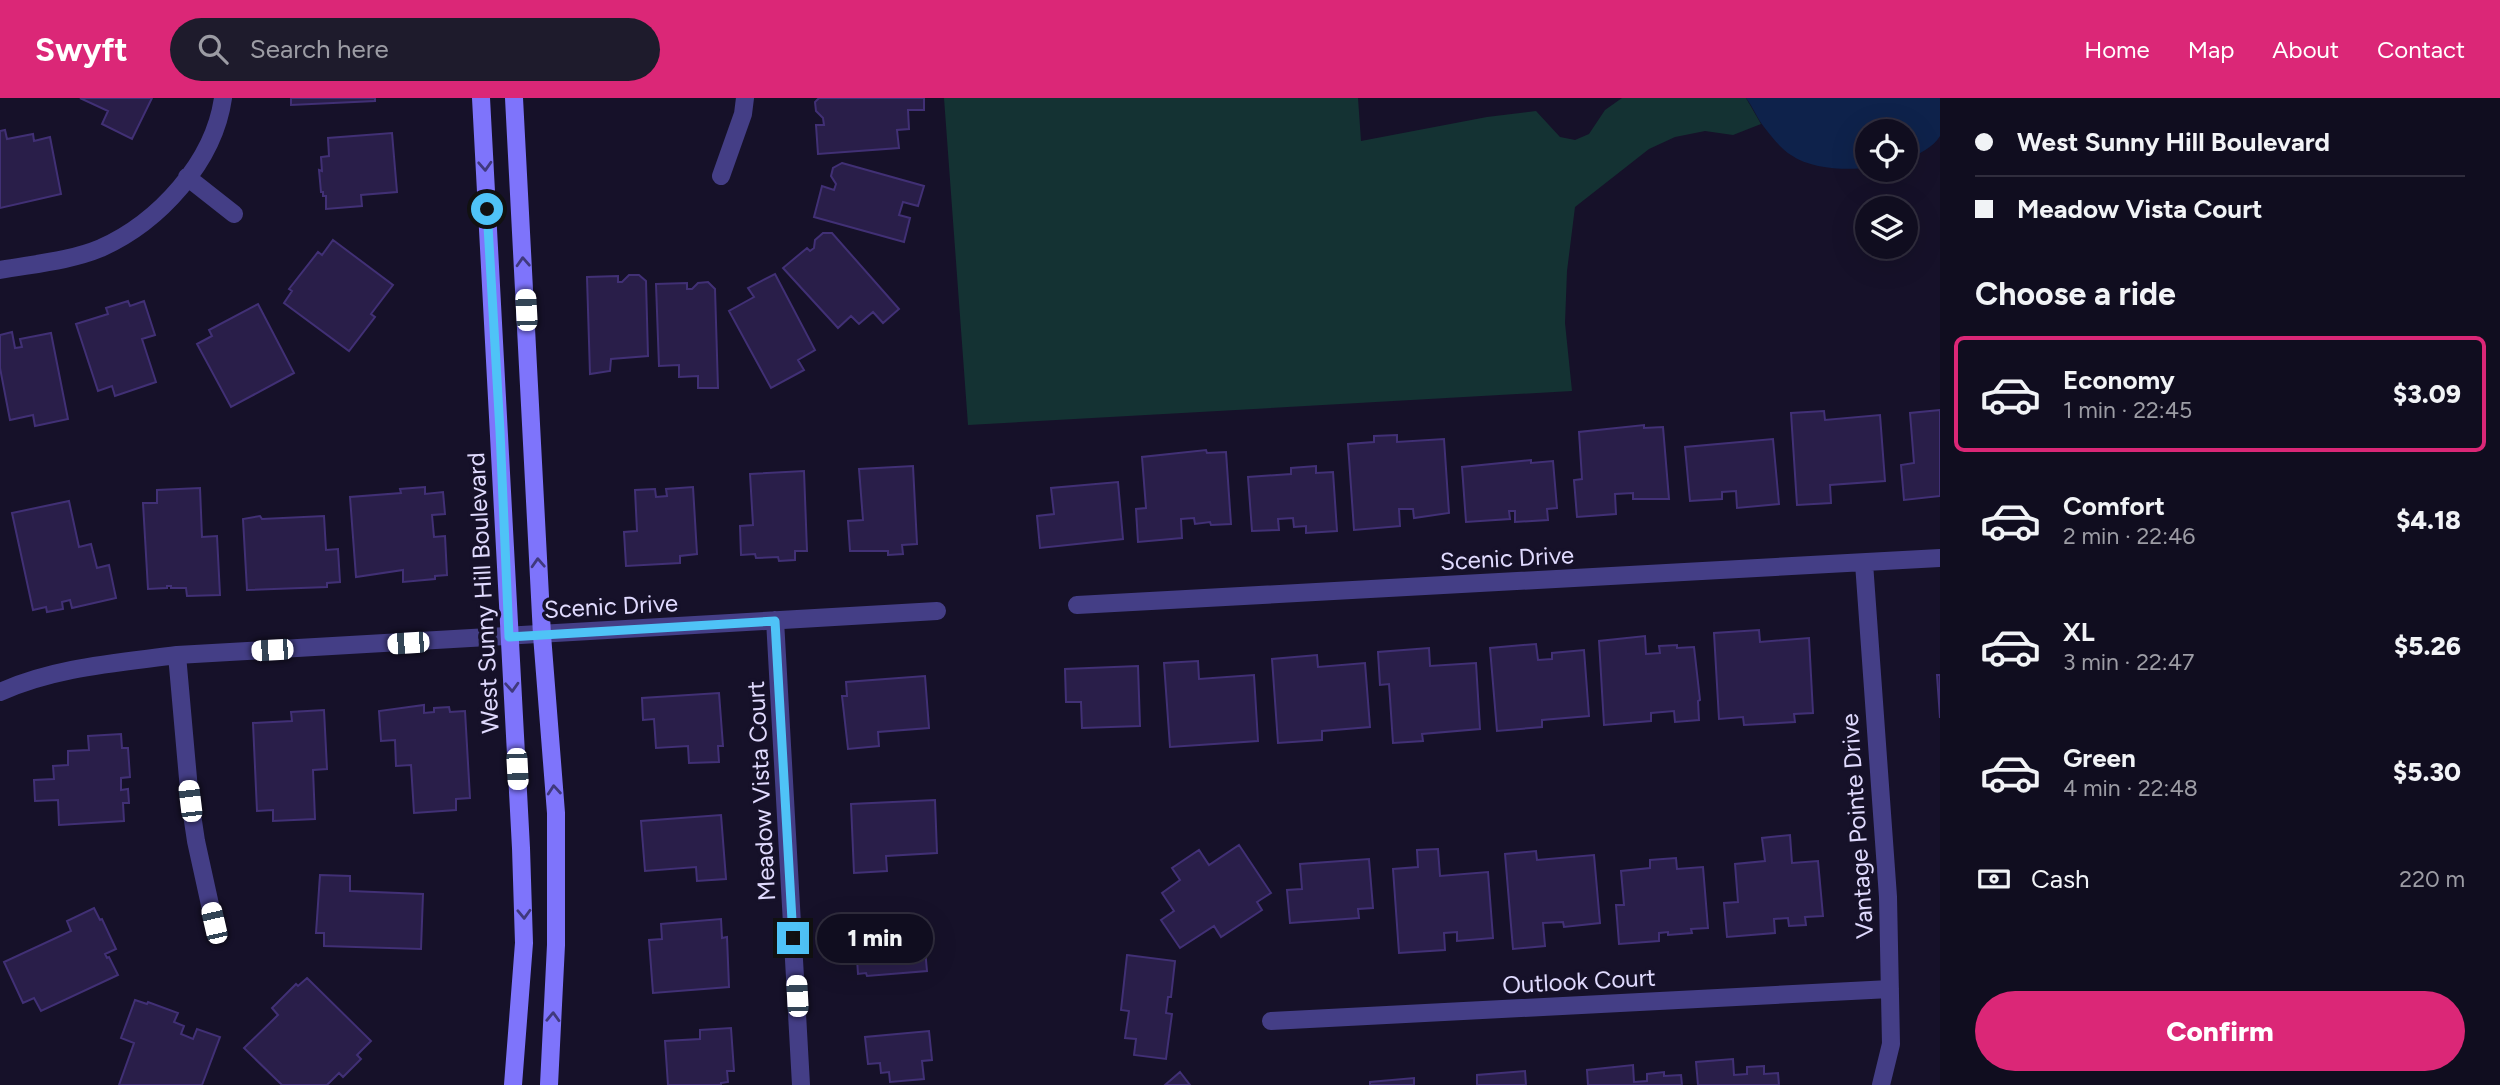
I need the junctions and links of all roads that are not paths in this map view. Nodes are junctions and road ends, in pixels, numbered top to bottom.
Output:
1 (223, 98) edge
2 (481, 98) edge
3 (514, 98) edge
4 (745, 98) edge
5 (721, 176) dead end
6 (187, 177) junction
7 (234, 214) dead end
8 (0, 270) edge
9 (1940, 558) edge
10 (1864, 563) junction
11 (1077, 605) dead end
12 (937, 611) dead end
13 (775, 621) junction
14 (542, 635) junction
15 (509, 637) junction
16 (177, 655) junction
17 (0, 692) edge
18 (214, 923) dead end
19 (1890, 989) junction
20 (1271, 1021) dead end
21 (513, 1085) edge
22 (549, 1085) edge
23 (802, 1085) edge
24 (1881, 1085) edge

1 - 6 street
2 -> 15 street, West Sunny Hill Boulevard
14 -> 3 street
4 - 5 street
6 - 7 street
6 - 8 street
9 - 10 street, Scenic Drive
10 - 11 street, Scenic Drive
10 - 19 street, Vantage Pointe Drive
12 - 13 street, Scenic Drive
13 - 14 street, Scenic Drive
13 - 23 street, Meadow Vista Court
14 - 15 street, Scenic Drive
22 -> 14 street
15 - 16 street, Scenic Drive
15 -> 21 street, West Sunny Hill Boulevard
16 - 17 street, Scenic Drive
16 - 18 street
19 - 20 street, Outlook Court
19 - 24 street, Vantage Pointe Drive

